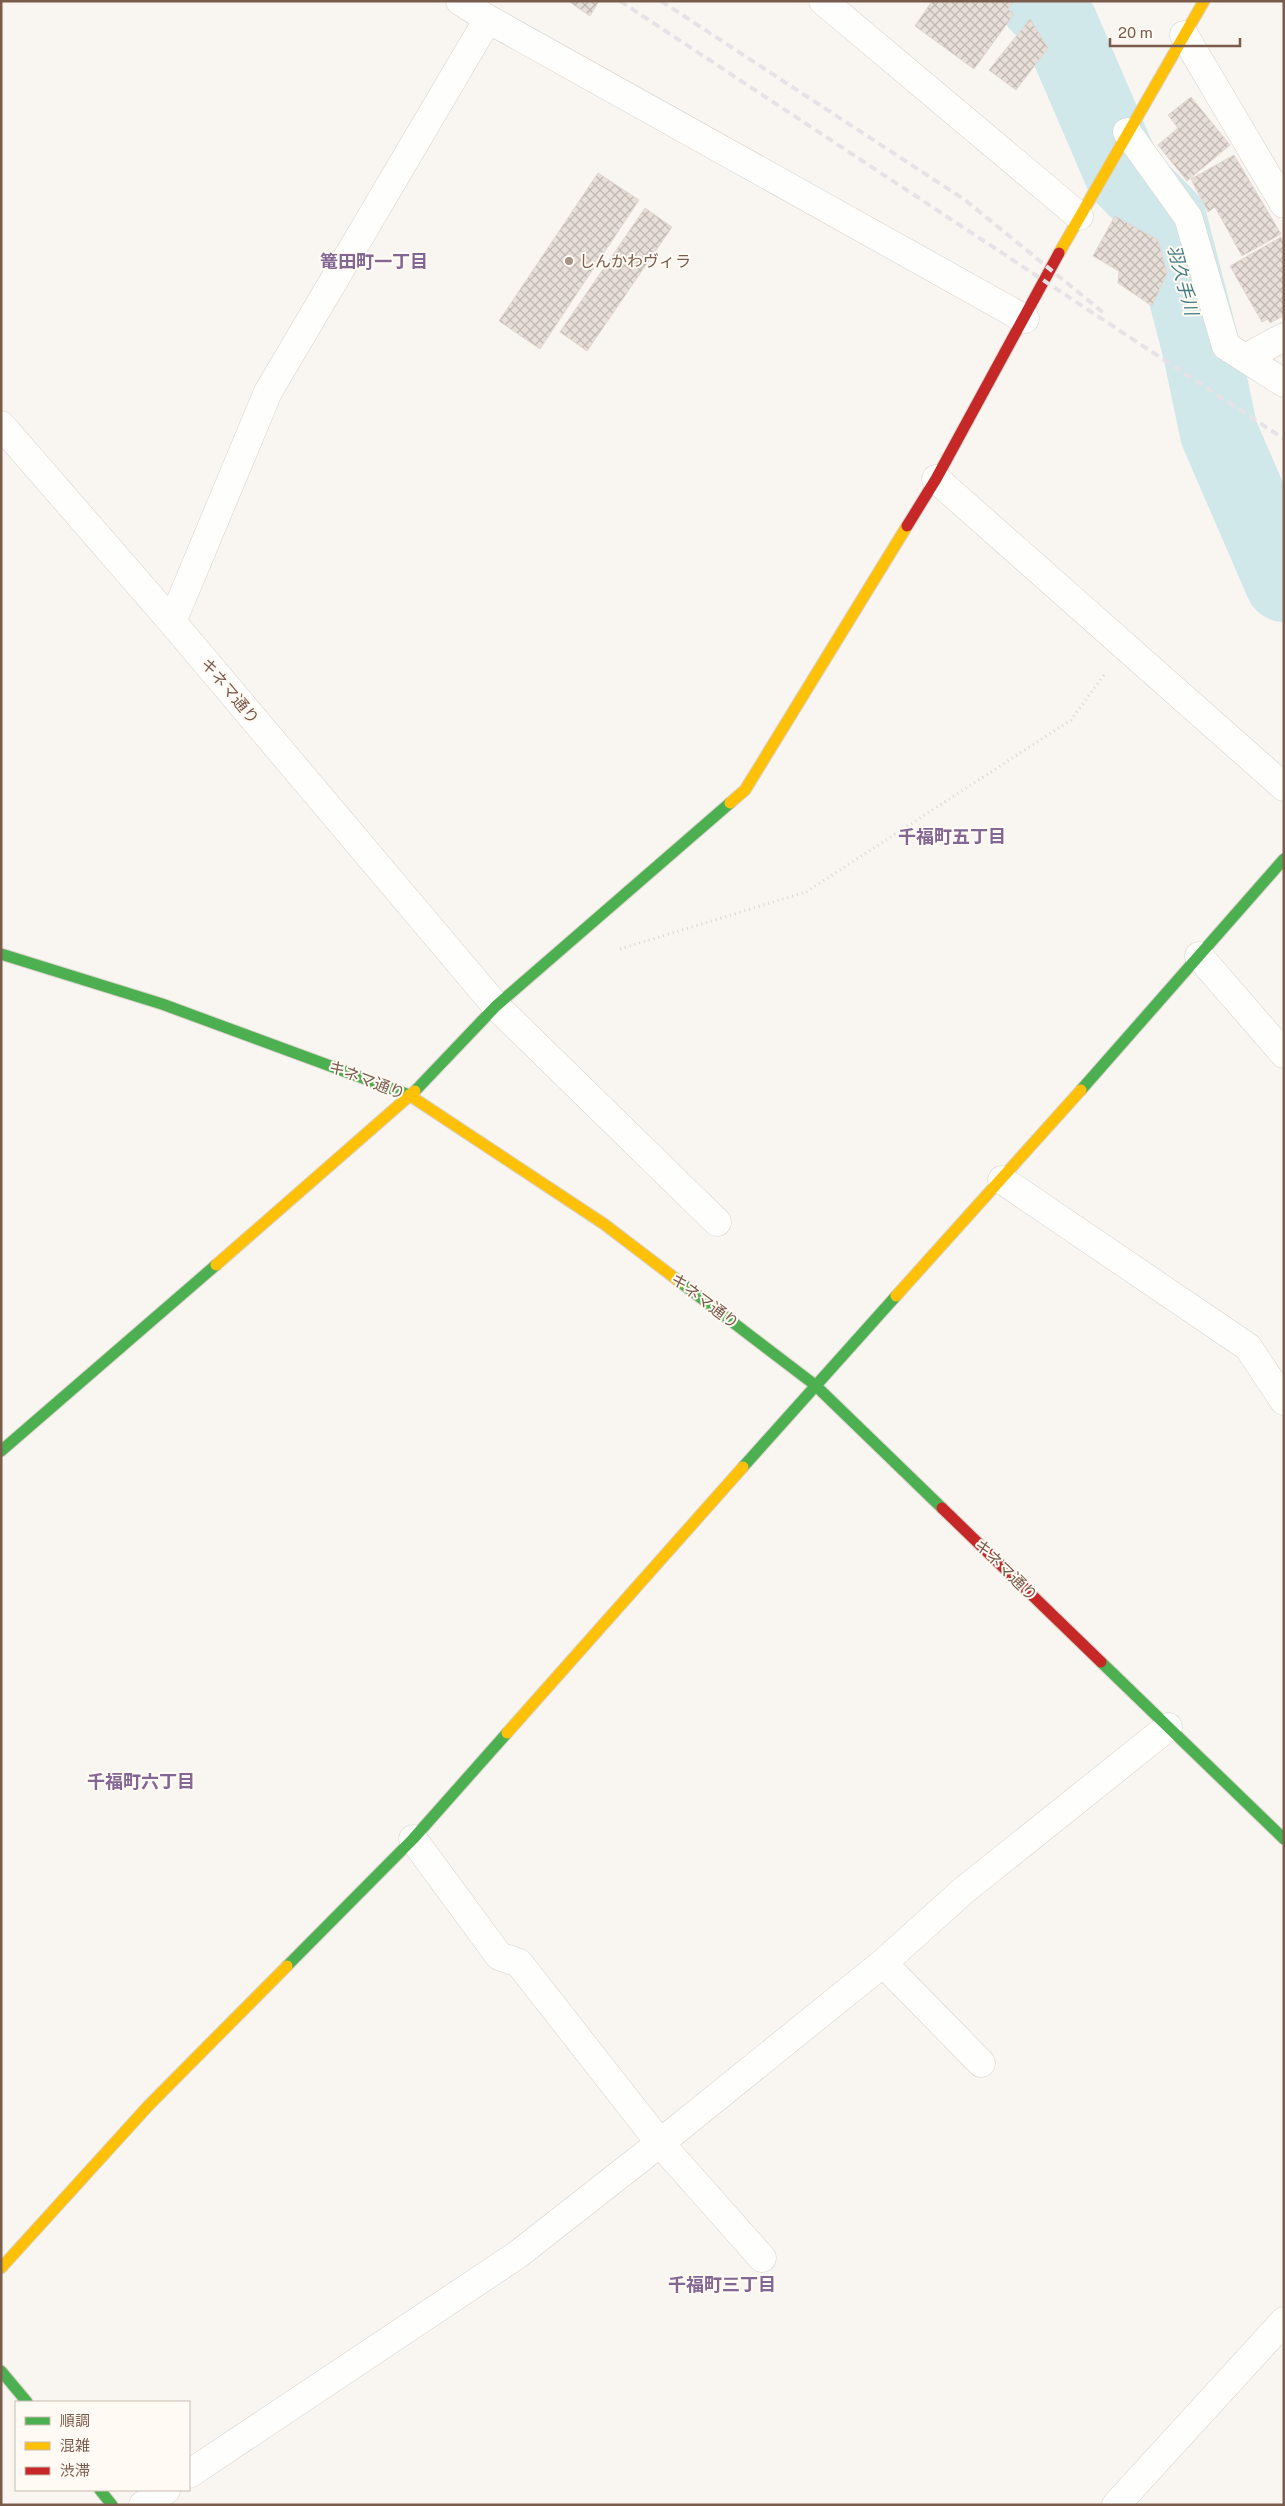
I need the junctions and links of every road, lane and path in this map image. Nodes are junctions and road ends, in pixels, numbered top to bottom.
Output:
1 (460, 1) edge
2 (823, 1) edge
3 (1204, 1) edge
4 (488, 19) junction
5 (1184, 35) junction
6 (1127, 132) junction
7 (1284, 204) edge
8 (1079, 216) junction
9 (1025, 319) junction
10 (1284, 337) edge
11 (1245, 358) junction
12 (1284, 383) edge
13 (1, 425) edge
14 (936, 479) junction
15 (172, 622) junction
16 (1125, 646) junction
17 (1284, 787) edge
18 (1284, 860) edge
19 (616, 950) dead end
20 (1, 954) edge
21 (1199, 956) junction
22 (496, 1006) junction
23 (1284, 1054) edge
24 (410, 1096) junction
25 (1002, 1180) junction
26 (717, 1222) dead end
27 (816, 1386) junction
28 (1284, 1401) edge
29 (1, 1451) edge
30 (1168, 1727) junction
31 (413, 1839) junction
32 (1284, 1839) edge
33 (883, 1963) junction
34 (981, 2064) dead end
35 (660, 2143) junction
36 (762, 2258) dead end
37 (1, 2268) edge
38 (1284, 2321) edge
39 (1, 2371) edge
40 (26, 2401) edge
41 (190, 2473) edge
42 (101, 2491) edge
43 (164, 2491) edge
44 (112, 2505) edge
45 (143, 2505) edge
46 (1116, 2505) edge

1 - 4 street
2 - 8 street
3 - 5 street
4 - 9 street
4 - 15 street
5 - 6 street
5 - 7 street
6 - 8 street
6 - 11 street
8 - 9 street
9 - 14 street
10 - 11 street
11 - 12 street
13 - 15 street, キネマ通り
14 - 16 street
14 - 22 street
15 - 22 street, キネマ通り
16 - 17 street
16 - 19 path
18 - 21 street
20 - 24 street, キネマ通り
21 - 23 street
21 - 25 street
22 - 24 street
22 - 26 street, キネマ通り
24 - 27 street, キネマ通り
24 - 29 street
25 - 27 street
25 - 28 street
27 - 30 street, キネマ通り
27 - 31 street
30 - 32 street, キネマ通り
30 - 33 street
31 - 35 street
31 - 37 street
33 - 34 street
33 - 35 street
35 - 36 street
35 - 41 street
38 - 46 street
39 - 40 street
42 - 44 street
43 - 45 street

